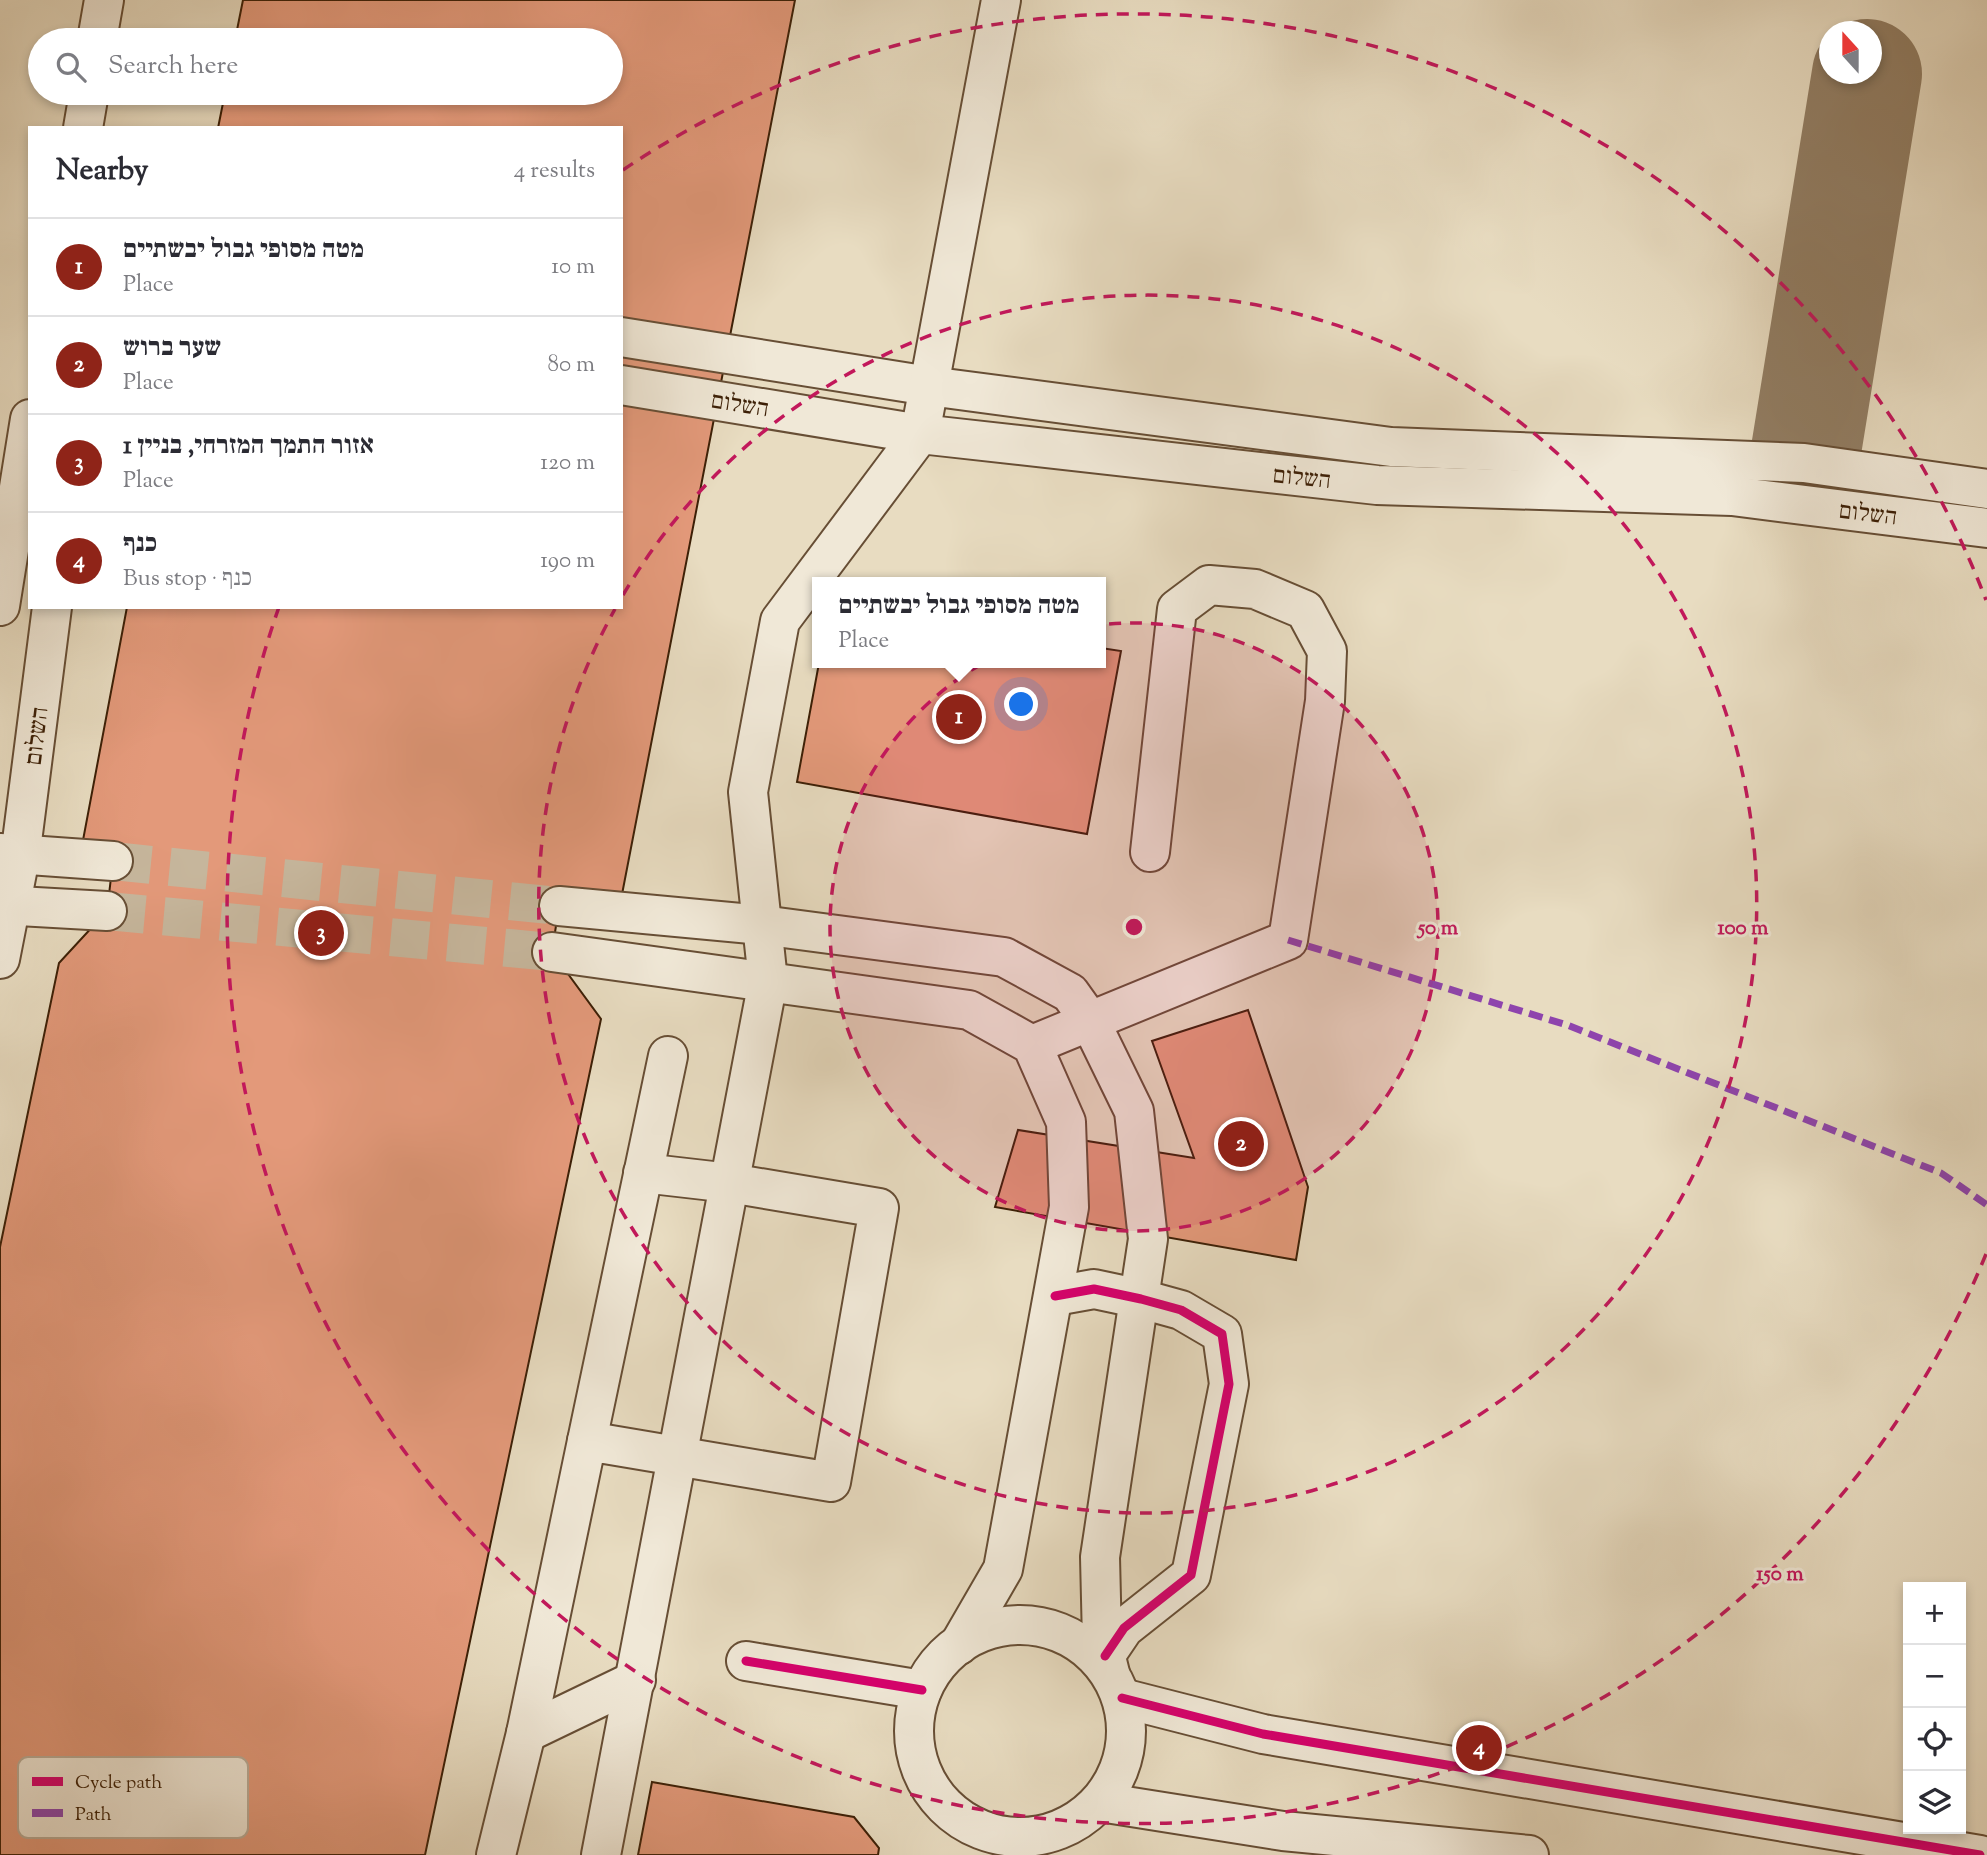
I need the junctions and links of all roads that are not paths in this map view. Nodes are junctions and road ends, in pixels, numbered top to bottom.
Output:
1 (104, 0) edge
2 (1001, 0) edge
3 (99, 28) edge
4 (87, 105) edge
5 (83, 126) edge
6 (623, 337) edge
7 (623, 386) edge
8 (929, 386) junction
9 (28, 431) edge
10 (920, 434) junction
11 (1987, 489) edge
12 (1987, 528) edge
13 (813, 577) edge
14 (812, 578) edge
15 (0, 606) edge
16 (52, 609) edge
17 (1150, 852) dead end
18 (10, 855) edge
19 (113, 861) tunnel mouth
20 (5, 905) edge
21 (559, 906) tunnel mouth
22 (107, 911) tunnel mouth
23 (762, 925) junction
24 (552, 951) tunnel mouth
25 (0, 959) edge
26 (768, 981) junction
27 (1090, 1021) junction
28 (1032, 1045) junction
29 (668, 1056) dead end
30 (643, 1173) junction
31 (730, 1182) junction
32 (1055, 1297) junction
33 (1141, 1299) junction
34 (587, 1441) junction
35 (678, 1455) junction
36 (959, 1645) junction
37 (746, 1661) dead end
38 (1112, 1676) junction
39 (636, 1680) junction
40 (922, 1690) junction
41 (526, 1733) junction
42 (1074, 1827) edge
43 (963, 1838) edge
44 (496, 1855) edge
45 (601, 1855) edge
46 (1529, 1855) edge
47 (1980, 1855) edge

1 - 3 street
2 - 8 street
4 - 5 street
6 - 8 street
7 - 10 street, השלום
8 - 10 street
8 - 11 street
9 - 15 street
10 - 12 street, השלום
10 - 13 street
14 - 23 street
16 - 18 street, השלום
17 - 27 street
18 - 19 street
18 - 20 street, השלום
20 - 22 street
20 - 25 street, השלום
21 - 23 street
23 - 26 street
23 - 27 street
24 - 26 street
26 - 28 street
26 - 31 street
27 - 28 street
27 - 33 street
28 - 32 street
29 - 30 street
30 - 31 street
30 - 34 street
31 - 35 street
31 - 35 street
32 - 33 street
32 - 36 street
33 - 38 street
33 - 38 street
34 - 35 street
34 - 41 street
35 - 39 street
36 - 38 street
36 - 40 street
37 - 40 street
38 - 42 street
38 - 47 street
39 - 41 street
39 - 45 street
40 - 43 street
41 - 44 street
42 - 43 street
42 - 46 street

